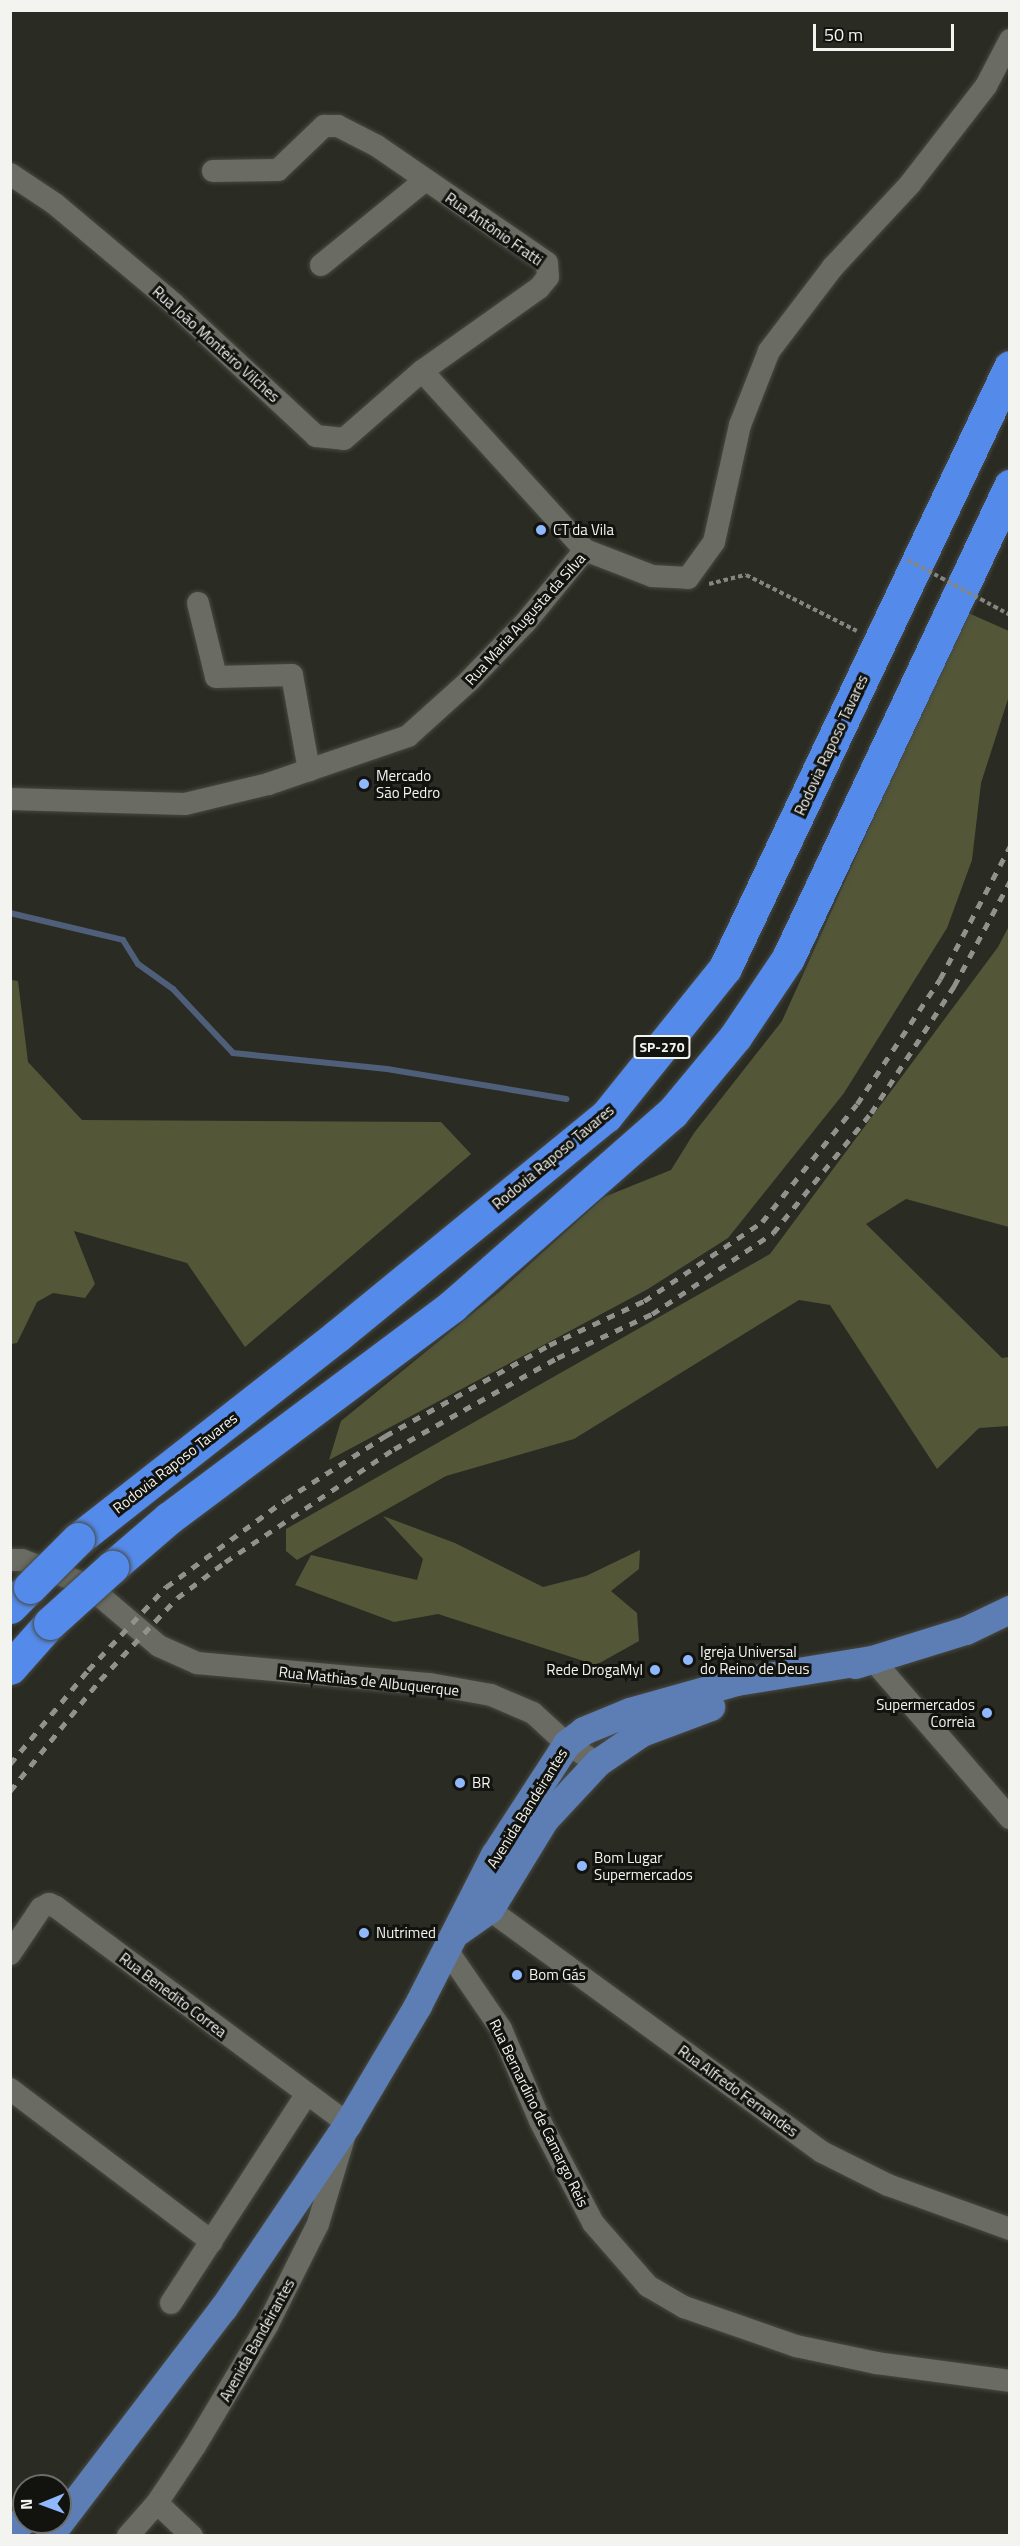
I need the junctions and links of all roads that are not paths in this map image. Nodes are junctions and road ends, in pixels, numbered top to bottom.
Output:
1 (1010, 40) edge
2 (213, 171) dead end
3 (10, 174) edge
4 (424, 181) junction
5 (321, 265) dead end
6 (1010, 367) edge
7 (422, 371) junction
8 (1010, 486) edge
9 (585, 549) junction
10 (198, 603) dead end
11 (309, 770) junction
12 (10, 799) edge
13 (10, 1560) edge
14 (20, 1597) edge
15 (1010, 1610) edge
16 (873, 1660) junction
17 (10, 1668) edge
18 (567, 1744) junction
19 (598, 1763) junction
20 (1010, 1818) edge
21 (490, 1910) junction
22 (452, 1942) junction
23 (10, 1953) edge
24 (10, 2089) edge
25 (306, 2095) junction
26 (348, 2124) junction
27 (1010, 2229) edge
28 (212, 2242) junction
29 (171, 2303) dead end
30 (1010, 2381) edge
31 (148, 2409) junction
32 (72, 2480) edge
33 (157, 2503) junction
34 (50, 2535) edge
35 (128, 2535) edge
36 (192, 2535) edge

1 - 9 street, Rua Maria Augusta da Silva
2 - 4 street, Rua Antônio Fratti
3 - 7 street, Rua João Monteiro Vilches
4 - 5 street
4 - 7 street, Rua Antônio Fratti
6 - 14 highway, Rodovia Raposo Tavares / SP-270, bridge
7 - 9 street
8 - 17 highway, SP-270, bridge
9 - 11 street, Rua Maria Augusta da Silva
10 - 11 street
11 - 12 street, Rua Maria Augusta da Silva
13 - 18 street, Rua Mathias de Albuquerque
15 - 16 main road, Avenida Bandeirantes
16 - 18 main road, Avenida Bandeirantes
16 - 19 main road, Avenida Bandeirantes
16 - 20 street
18 - 19 street, Rua Mathias de Albuquerque
18 - 22 main road, Avenida Bandeirantes
19 - 21 main road, Avenida Bandeirantes
21 - 22 main road, Avenida Bandeirantes
21 - 27 street, Rua Alfredo Fernandes
22 - 26 main road, Avenida Bandeirantes
22 - 30 street, Rua Bernardino de Camargo Reis
23 - 25 street, Rua Benedito Correa
24 - 28 street
25 - 26 street, Rua Benedito Correa
25 - 28 street
26 - 31 main road, Avenida Bandeirantes
26 - 33 street, Avenida Bandeirantes
28 - 29 street
31 - 32 main road, Avenida Bandeirantes
31 - 34 main road, Avenida Bandeirantes
33 - 35 street, Avenida Bandeirantes
33 - 36 street

